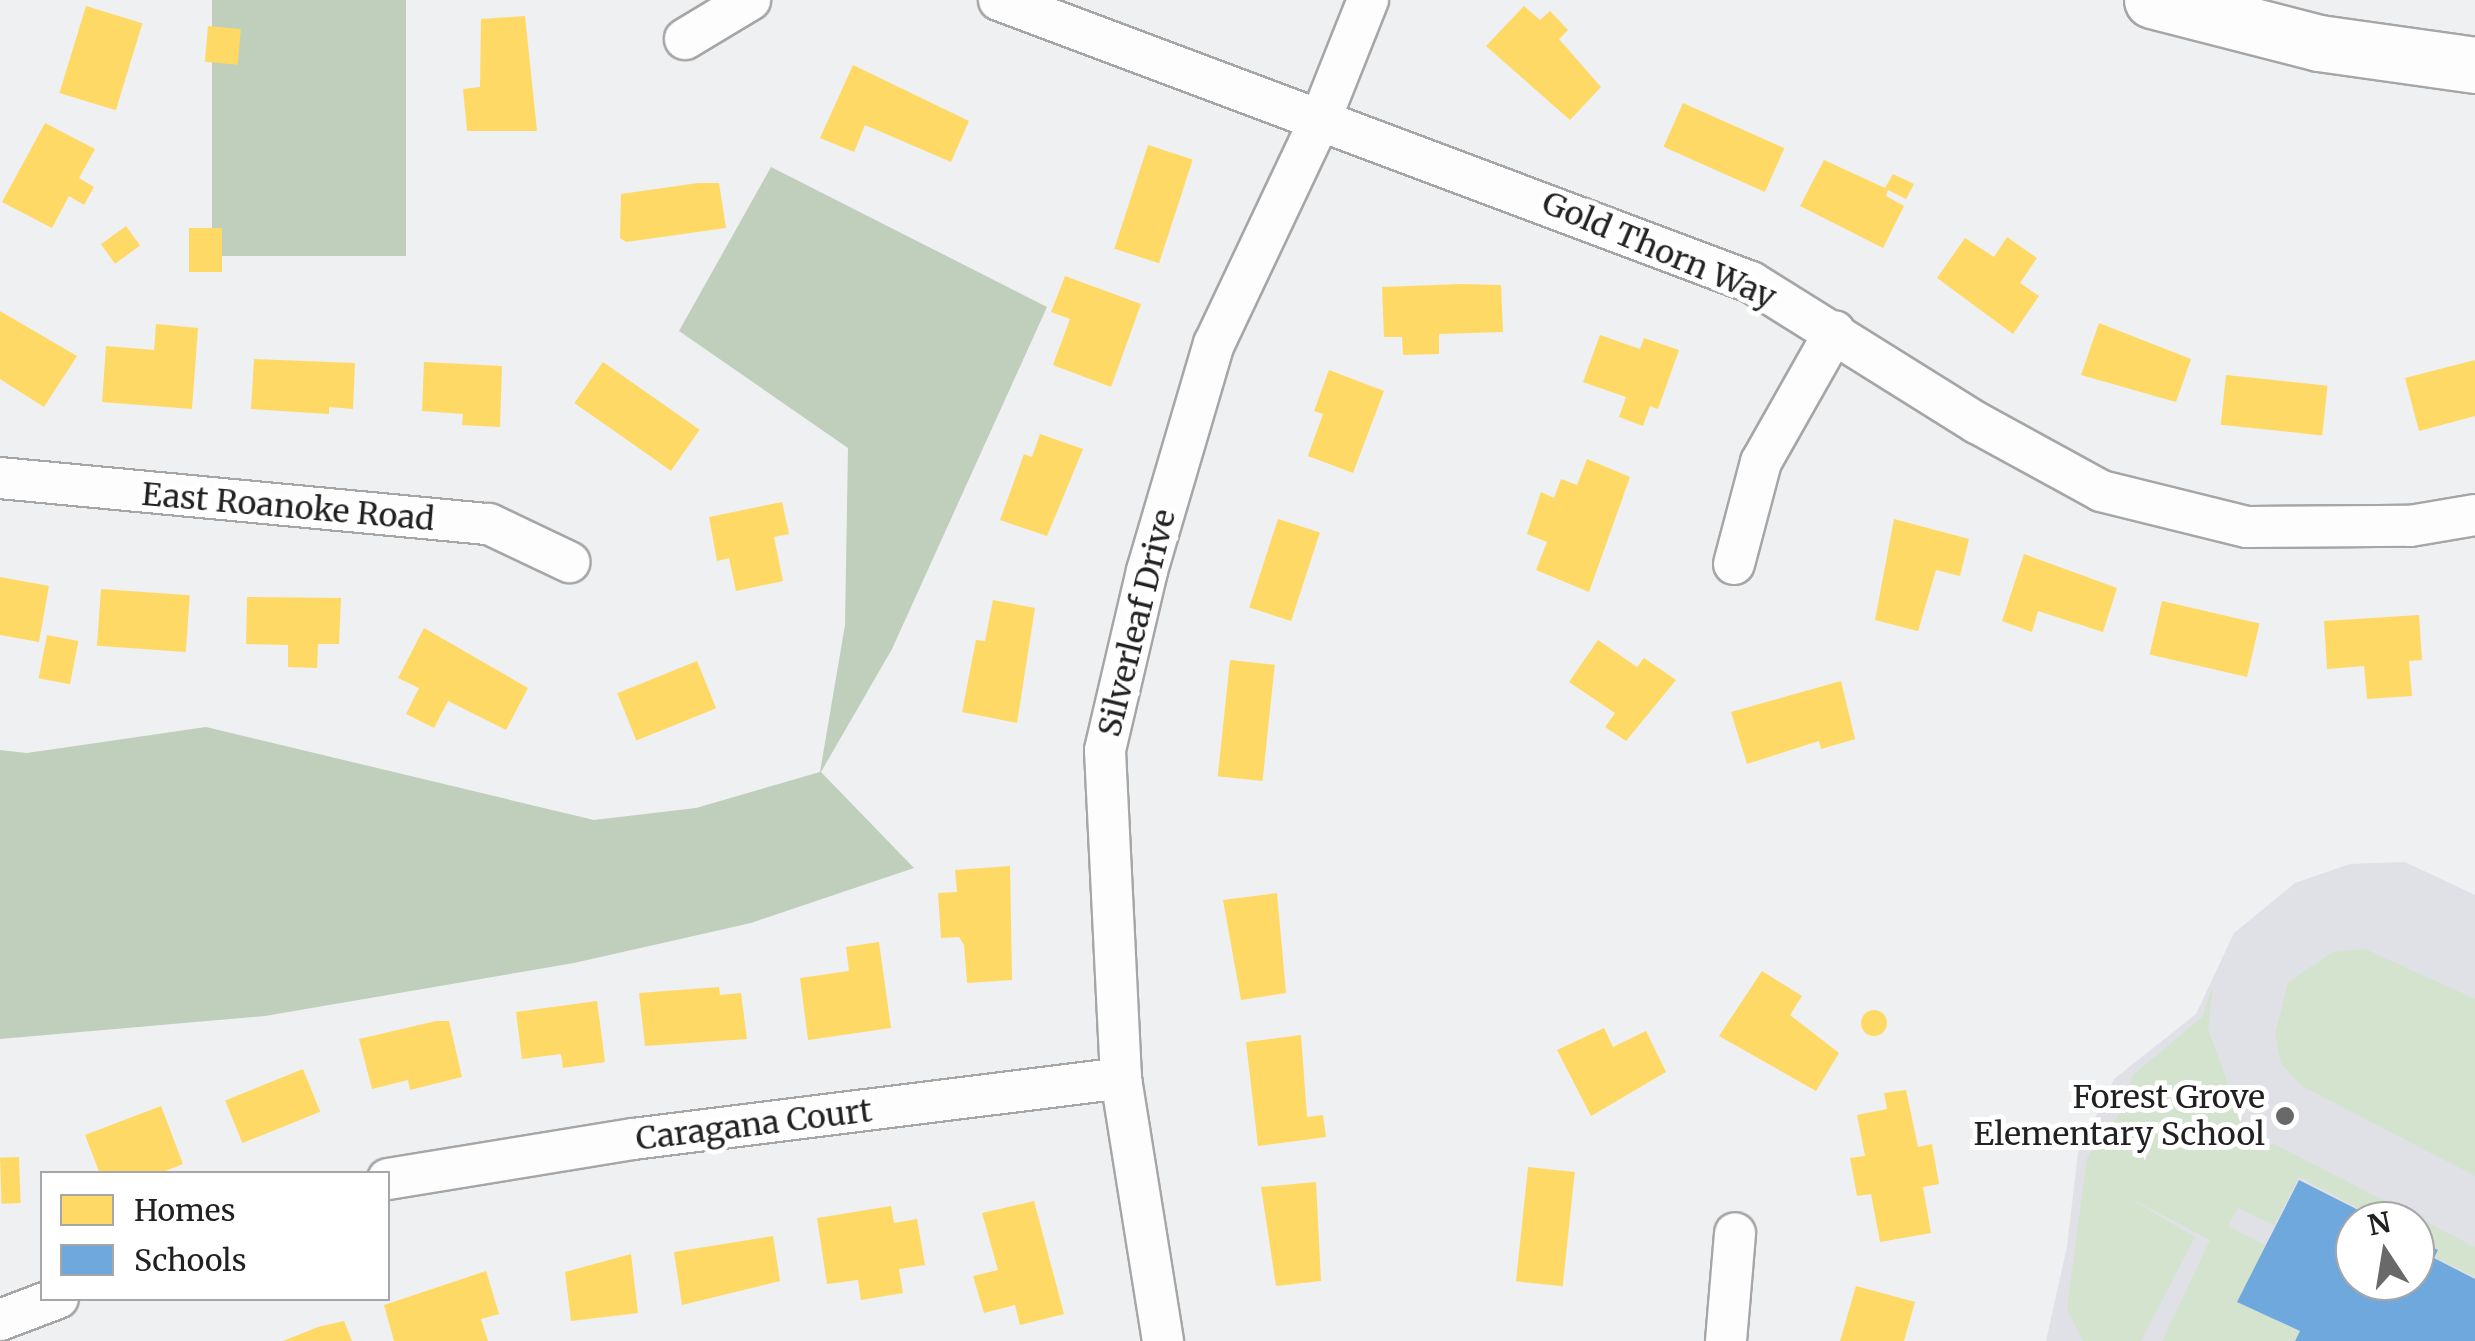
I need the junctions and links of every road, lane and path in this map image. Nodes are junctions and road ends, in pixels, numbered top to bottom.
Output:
1 (750, 0) edge
2 (999, 0) edge
3 (1368, 0) edge
4 (2152, 0) edge
5 (685, 39) dead end
6 (2475, 65) edge
7 (1321, 118) junction
8 (1836, 331) junction
9 (0, 478) edge
10 (2475, 515) edge
11 (568, 562) dead end
12 (1734, 564) dead end
13 (1122, 1078) junction
14 (390, 1179) edge
15 (1735, 1233) dead end
16 (50, 1301) edge
17 (0, 1320) edge
18 (1163, 1341) edge
19 (1726, 1341) edge

1 - 5 street
2 - 7 street, Gold Thorn Way
3 - 7 street, Silverleaf Drive
4 - 6 street
7 - 8 street, Gold Thorn Way
7 - 13 street, Silverleaf Drive
8 - 10 street, Gold Thorn Way
8 - 12 street
9 - 11 street, East Roanoke Road
13 - 14 street, Caragana Court
13 - 18 street, Silverleaf Drive
15 - 19 street
16 - 17 street

